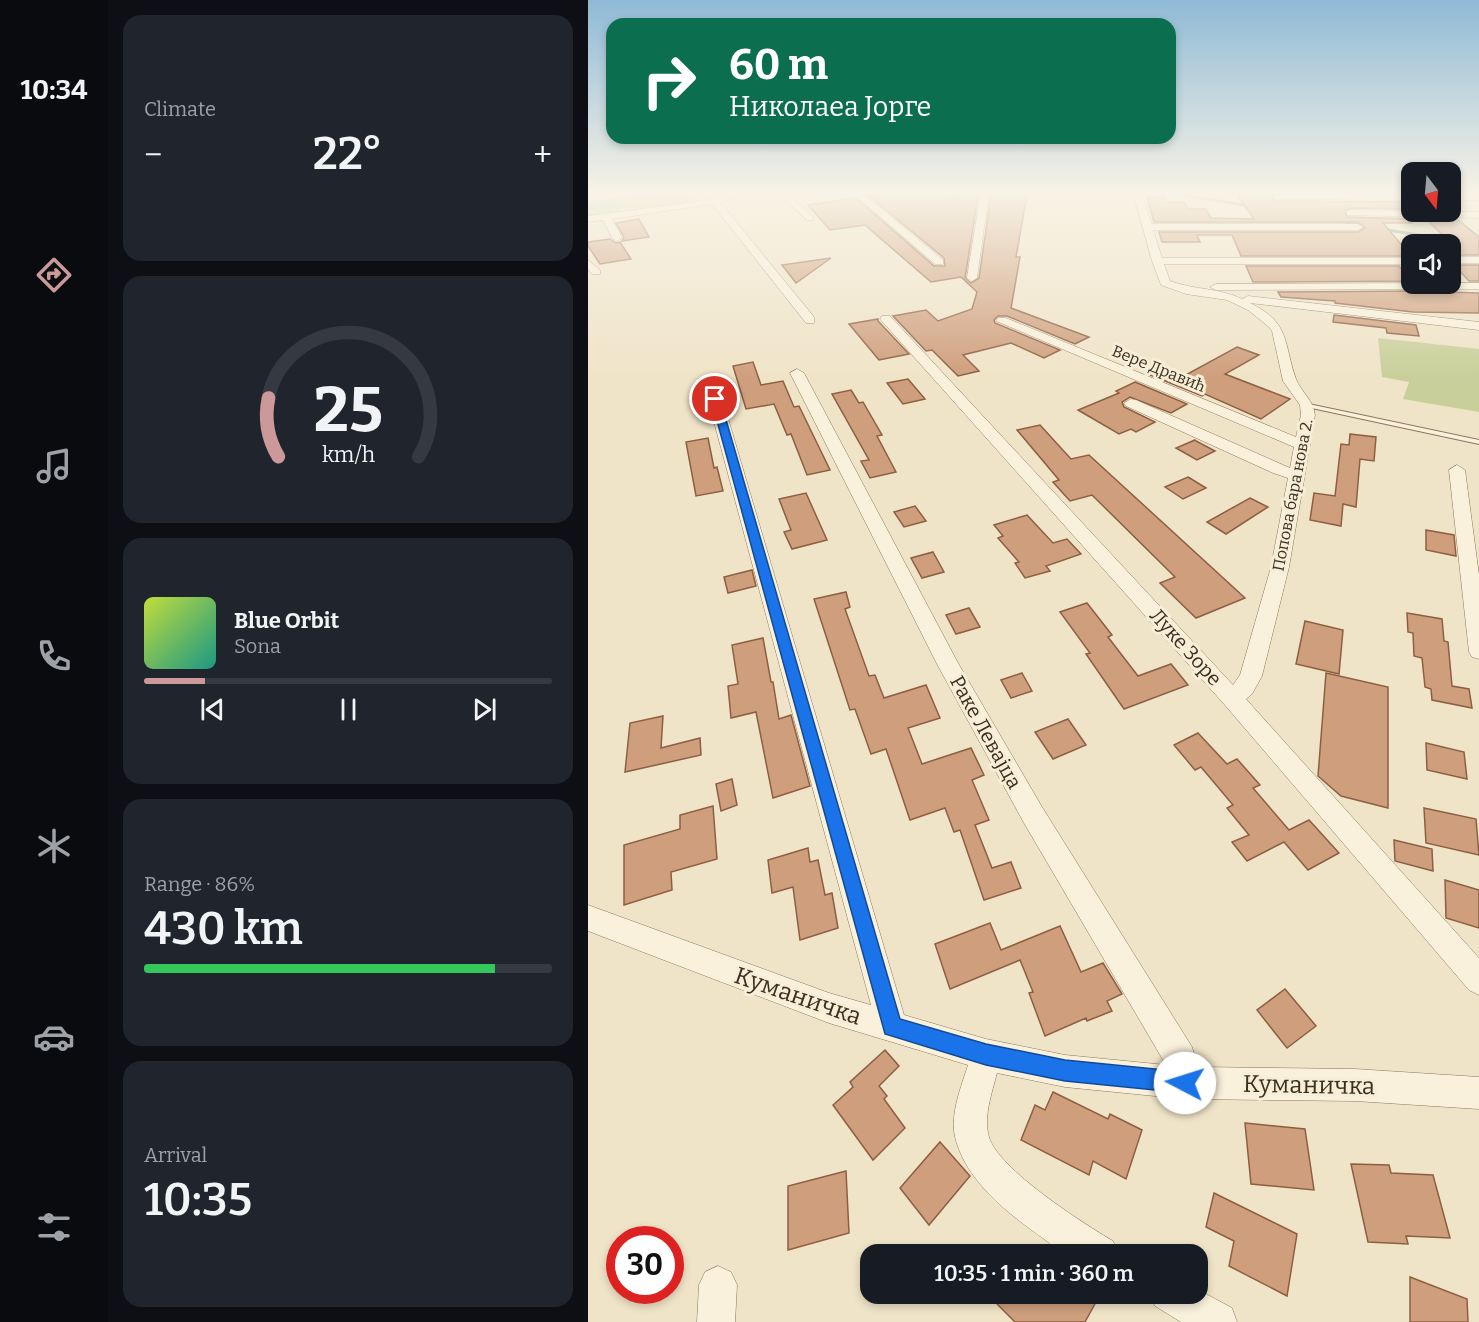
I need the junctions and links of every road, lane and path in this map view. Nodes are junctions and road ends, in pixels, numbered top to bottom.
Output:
1 (757, 254) edge
2 (929, 254) edge
3 (976, 254) edge
4 (1155, 254) edge
5 (1461, 260) edge
6 (1479, 260) edge
7 (1157, 261) junction
8 (1401, 261) edge
9 (939, 262) dead end
10 (588, 263) edge
11 (596, 272) dead end
12 (972, 278) dead end
13 (1479, 286) edge
14 (1172, 287) junction
15 (1230, 297) junction
16 (886, 319) dead end
17 (810, 320) dead end
18 (1002, 321) dead end
19 (1479, 326) edge
20 (797, 373) dead end
21 (710, 381) dead end
22 (1131, 403) dead end
23 (1306, 405) junction
24 (1479, 442) edge
25 (1303, 446) junction
26 (1457, 470) dead end
27 (1298, 476) junction
28 (1479, 652) edge
29 (1232, 698) junction
30 (588, 918) edge
31 (1479, 980) edge
32 (892, 1027) junction
33 (986, 1055) junction
34 (1185, 1083) junction
35 (1479, 1093) edge
36 (1085, 1244) edge
37 (717, 1285) dead end
38 (1187, 1304) edge
39 (716, 1322) edge
40 (1218, 1322) edge

1 - 17 street
2 - 9 street
3 - 12 street
4 - 7 street
5 - 6 street
7 - 8 street
7 - 14 street
10 - 11 street
13 - 14 street
14 - 15 street, Попова бара нова 2.
15 - 19 street
15 - 23 street, Попова бара нова 2.
16 - 29 street, Луке Зоре
18 - 25 street, Вере Дравић
20 - 34 street, Раке Левајца
21 - 32 street
22 - 27 street
23 - 24 lane
23 - 25 street, Попова бара нова 2.
25 - 27 street, Попова бара нова 2.
26 - 28 street
27 - 29 street, Попова бара нова 2.
29 - 31 street, Луке Зоре
30 - 32 street, Куманичка
32 - 33 street, Куманичка
33 - 34 street, Куманичка
33 - 36 street
34 - 35 street, Куманичка
37 - 39 street
38 - 40 street

